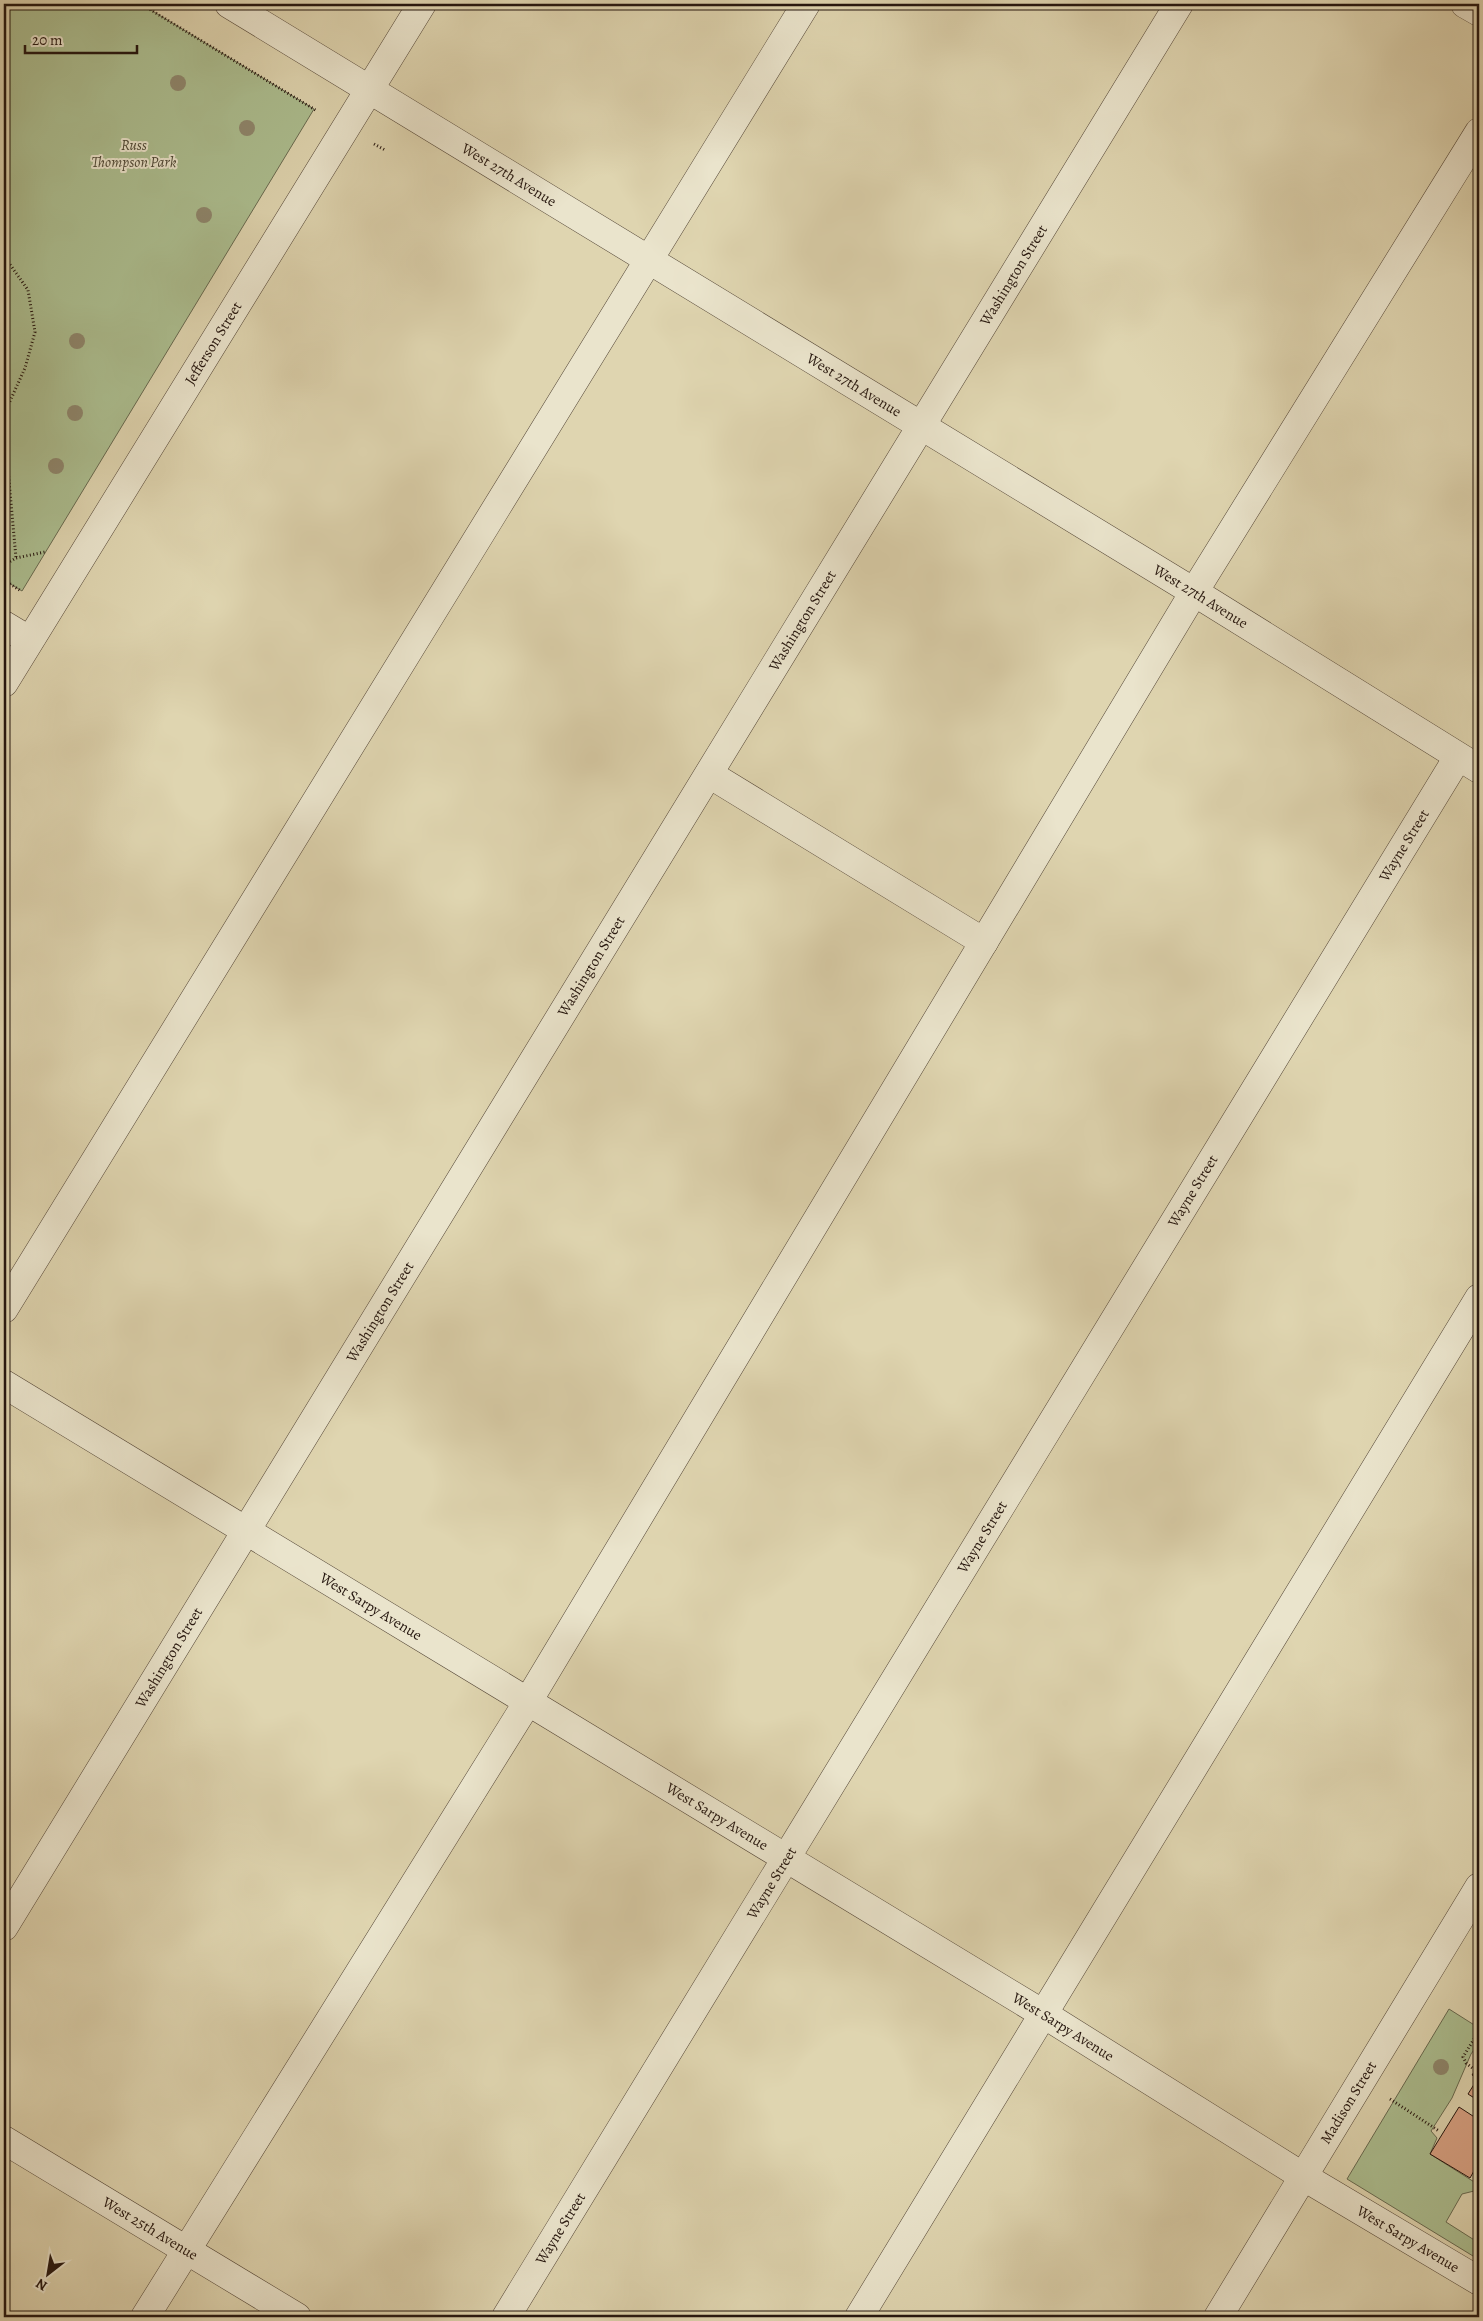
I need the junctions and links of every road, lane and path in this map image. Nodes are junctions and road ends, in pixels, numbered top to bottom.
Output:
1 (140, 4) edge
2 (229, 4) edge
3 (422, 4) edge
4 (806, 4) edge
5 (1179, 4) edge
6 (1465, 4) edge
7 (1479, 12) edge
8 (370, 90) junction
9 (346, 127) junction
10 (1479, 132) edge
11 (385, 150) dead end
12 (4, 256) edge
13 (648, 261) junction
14 (4, 422) edge
15 (921, 427) junction
16 (4, 452) edge
17 (46, 552) dead end
18 (16, 558) junction
19 (4, 565) edge
20 (4, 580) edge
21 (22, 591) dead end
22 (1194, 592) junction
23 (4, 625) edge
24 (30, 640) junction
25 (4, 683) edge
26 (1469, 763) edge
27 (709, 774) junction
28 (984, 942) junction
29 (1479, 1298) edge
30 (4, 1308) edge
31 (4, 1384) edge
32 (246, 1532) junction
33 (527, 1702) junction
34 (787, 1859) junction
35 (1479, 1887) edge
36 (4, 1927) edge
37 (1045, 2015) junction
38 (1479, 2031) edge
39 (1475, 2070) dead end
40 (1390, 2099) dead end
41 (1439, 2131) dead end
42 (4, 2140) edge
43 (1304, 2176) junction
44 (187, 2250) junction
45 (1479, 2281) edge
46 (145, 2317) edge
47 (297, 2317) edge
48 (506, 2317) edge
49 (859, 2317) edge
50 (1218, 2317) edge

1 - 9 path
2 - 8 street, West 27th Avenue
3 - 8 street, Jefferson Street
4 - 13 street
5 - 15 street, Washington Street
6 - 7 street
8 - 9 street, Jefferson Street
8 - 13 street, West 27th Avenue
9 - 11 path
9 - 24 street, Jefferson Street
10 - 22 street
12 - 14 path
13 - 15 street, West 27th Avenue
13 - 30 street
15 - 22 street, West 27th Avenue
15 - 27 street, Washington Street
16 - 18 path
17 - 18 path
18 - 19 path
20 - 21 path
22 - 26 street, West 27th Avenue
22 - 28 street
23 - 24 street
24 - 25 street, Jefferson Street
26 - 34 street, Wayne Street
27 - 28 street
27 - 32 street, Washington Street
28 - 33 street
29 - 37 street
31 - 32 street, West Sarpy Avenue
32 - 33 street, West Sarpy Avenue
32 - 36 street, Washington Street
33 - 34 street, West Sarpy Avenue
33 - 44 street
34 - 37 street, West Sarpy Avenue
34 - 48 street, Wayne Street
35 - 43 street, Madison Street
37 - 43 street, West Sarpy Avenue
37 - 49 street
38 - 39 path
40 - 41 path
42 - 44 street, West 25th Avenue
43 - 45 street, West Sarpy Avenue
43 - 50 street, Madison Street
44 - 46 street
44 - 47 street, West 25th Avenue

